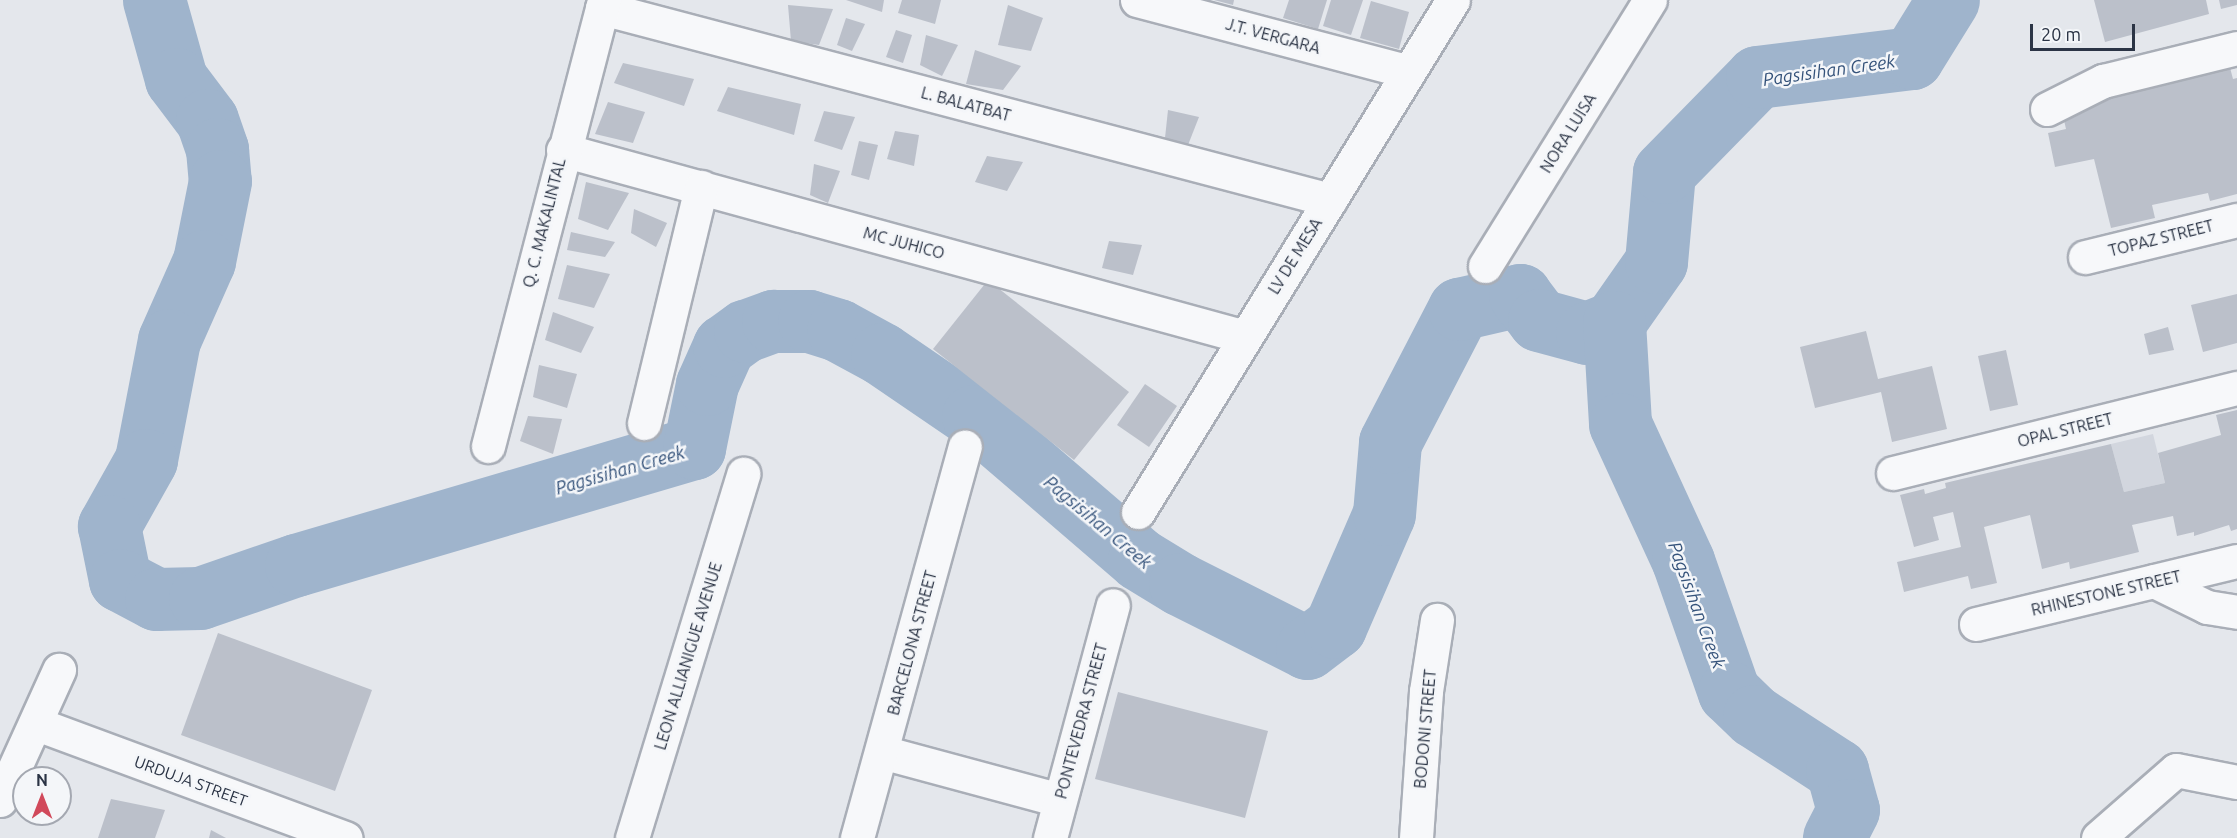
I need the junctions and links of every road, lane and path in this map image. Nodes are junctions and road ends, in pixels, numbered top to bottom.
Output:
1 (1137, 0) edge
2 (1453, 0) edge
3 (1650, 0) edge
4 (603, 4) edge
5 (2237, 48) edge
6 (1409, 72) junction
7 (2047, 109) dead end
8 (563, 150) junction
9 (701, 187) junction
10 (1330, 200) junction
11 (2237, 220) edge
12 (2085, 257) dead end
13 (1485, 266) dead end
14 (1245, 337) junction
15 (2237, 388) edge
16 (644, 423) dead end
17 (488, 446) dead end
18 (965, 447) dead end
19 (1893, 473) dead end
20 (743, 474) dead end
21 (1138, 512) dead end
22 (2237, 561) edge
23 (2154, 581) junction
24 (1113, 605) dead end
25 (2237, 612) edge
26 (1437, 620) dead end
27 (1976, 624) dead end
28 (58, 670) dead end
29 (37, 724) junction
30 (882, 753) junction
31 (2237, 782) edge
32 (0, 800) edge
33 (1060, 800) junction
34 (2107, 835) edge
35 (346, 838) edge
36 (632, 838) edge
37 (857, 838) edge
38 (1050, 838) edge
39 (1416, 838) edge

1 - 6 street, J.T. VERGARA
2 - 6 street, LV DE MESA
3 - 13 street, NORA LUISA
4 - 8 street, Q. C. MAKALINTAL
4 - 10 street, L. BALATBAT
5 - 7 street
6 - 10 street, LV DE MESA
8 - 9 street, MC JUHICO
8 - 17 street, Q. C. MAKALINTAL
9 - 14 street, MC JUHICO
9 - 16 street
10 - 14 street, LV DE MESA
11 - 12 street, TOPAZ STREET
14 - 21 street, LV DE MESA
15 - 19 street, OPAL STREET
18 - 30 street, BARCELONA STREET
20 - 36 street, LEON ALLIANIGUE AVENUE
22 - 23 street, RHINESTONE STREET
23 - 25 street
23 - 27 street, RHINESTONE STREET
24 - 33 street, PONTEVEDRA STREET
26 - 39 street, BODONI STREET
28 - 29 street
29 - 32 street
29 - 35 street, URDUJA STREET
30 - 33 street
30 - 37 street, BARCELONA STREET
31 - 34 street
33 - 38 street, PONTEVEDRA STREET

